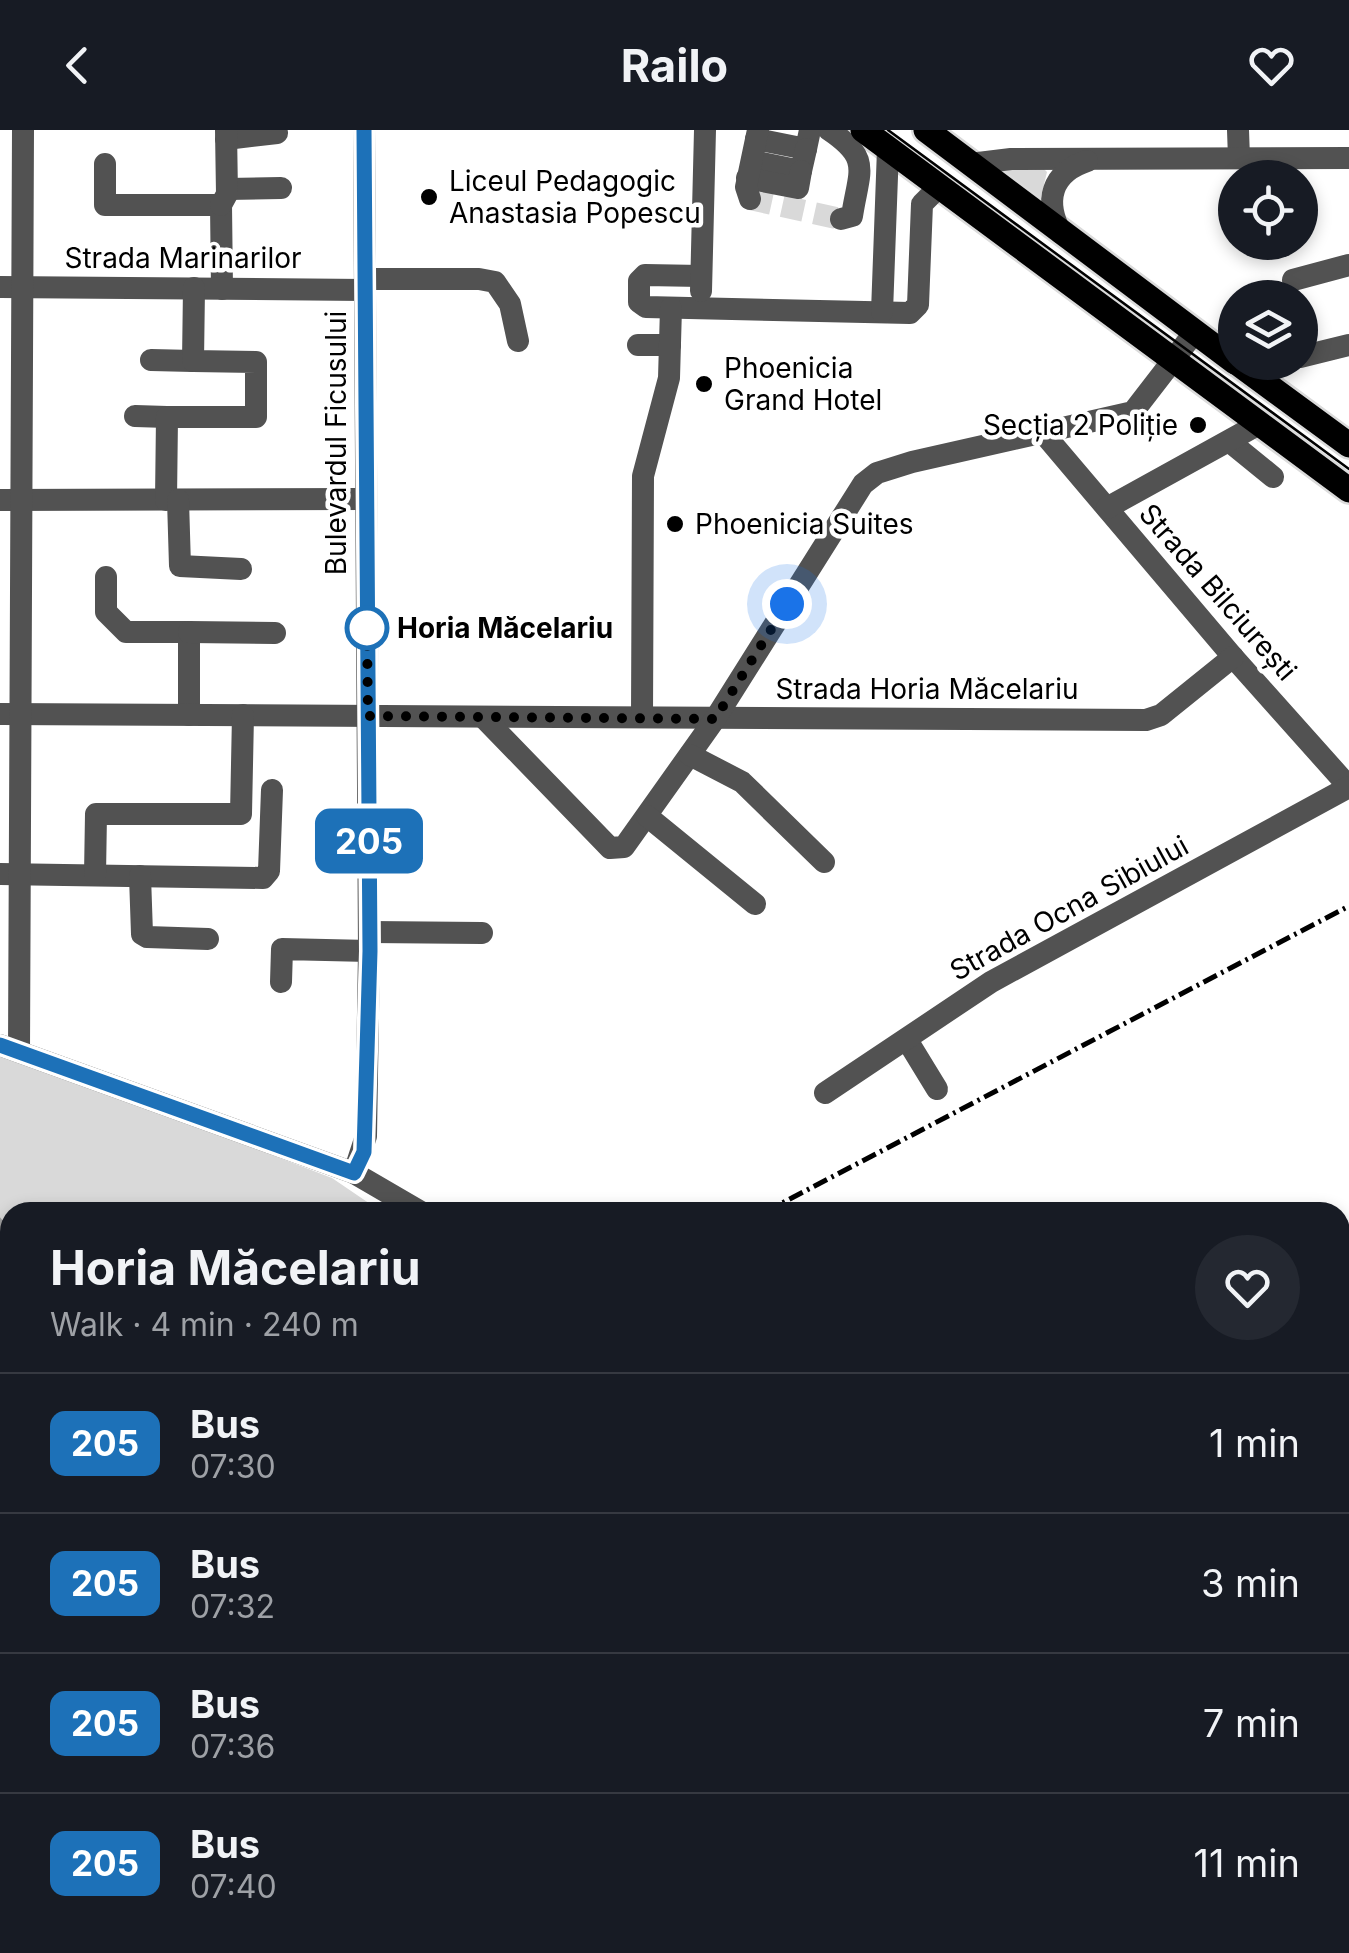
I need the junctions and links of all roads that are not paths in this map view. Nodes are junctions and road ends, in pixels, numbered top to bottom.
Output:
1 (23, 130) edge
2 (364, 130) edge
3 (705, 130) edge
4 (829, 130) edge
5 (863, 130) edge
6 (926, 130) edge
7 (1238, 130) edge
8 (277, 133) dead end
9 (226, 134) edge
10 (888, 148) junction
11 (806, 150) edge
12 (1239, 158) junction
13 (1349, 158) edge
14 (1095, 159) junction
15 (753, 161) edge
16 (105, 164) dead end
17 (970, 164) junction
18 (281, 188) dead end
19 (931, 196) junction
20 (224, 197) junction
21 (887, 199) junction
22 (841, 219) dead end
23 (1061, 232) junction
24 (1349, 266) edge
25 (702, 276) junction
26 (1293, 280) dead end
27 (365, 284) junction
28 (11, 287) edge
29 (194, 288) junction
30 (222, 289) junction
31 (670, 308) junction
32 (700, 309) junction
33 (882, 312) junction
34 (1194, 333) junction
35 (518, 341) dead end
36 (638, 344) dead end
37 (670, 345) junction
38 (1349, 345) edge
39 (1218, 348) edge
40 (1318, 353) edge
41 (151, 360) dead end
42 (193, 360) junction
43 (1173, 361) junction
44 (1264, 380) edge
45 (135, 416) dead end
46 (167, 416) junction
47 (1259, 424) junction
48 (1044, 434) junction
49 (1230, 442) junction
50 (1349, 445) edge
51 (1273, 477) dead end
52 (1349, 490) edge
53 (366, 499) junction
54 (11, 500) edge
55 (172, 500) junction
56 (1108, 508) junction
57 (241, 569) dead end
58 (106, 577) dead end
59 (189, 632) junction
60 (276, 633) dead end
61 (1233, 657) junction
62 (10, 714) edge
63 (188, 715) junction
64 (242, 715) junction
65 (368, 716) junction
66 (483, 716) junction
67 (642, 717) junction
68 (715, 719) junction
69 (690, 755) junction
70 (1349, 787) edge
71 (272, 790) dead end
72 (647, 816) junction
73 (824, 862) dead end
74 (10, 874) edge
75 (95, 876) junction
76 (140, 876) junction
77 (755, 904) dead end
78 (482, 933) dead end
79 (208, 939) dead end
80 (370, 941) junction
81 (282, 982) dead end
82 (907, 1040) junction
83 (9, 1048) edge
84 (937, 1089) dead end
85 (825, 1094) dead end
86 (354, 1173) junction
87 (404, 1202) edge

1 - 28 street
2 - 27 street, Bulevardul Ficusului
3 - 25 street
4 - 22 street
5 - 10 main road
6 - 17 main road
7 - 12 street
8 - 9 street
9 - 20 street
10 - 19 main road
10 - 21 street
11 - 15 street
11 - 15 street
12 - 13 street
12 - 14 street
14 - 17 street
14 - 23 street
16 - 20 street
17 - 23 main road
18 - 20 street
19 - 21 street
19 - 33 street
19 - 43 main road
20 - 30 street
21 - 33 street
23 - 34 main road
24 - 26 street
25 - 31 street
25 - 32 street
27 - 30 street, Strada Marinarilor
27 - 35 street, Strada Marinarilor
27 - 53 street, Bulevardul Ficusului
28 - 29 street, Strada Marinarilor
28 - 54 street
29 - 30 street, Strada Marinarilor
29 - 42 street
31 - 32 street
31 - 37 street
32 - 33 street
34 - 39 main road
34 - 43 street
36 - 37 street
37 - 67 street
38 - 40 street
41 - 42 street
42 - 46 street
43 - 47 main road
43 - 48 street
44 - 50 main road
45 - 46 street
46 - 55 street
47 - 49 street
47 - 52 main road
48 - 56 street, Strada Bilciurești
48 - 68 street
49 - 51 street
49 - 56 street
53 - 55 street
53 - 65 street, Bulevardul Ficusului
54 - 55 street
54 - 62 street
55 - 57 street
56 - 61 street, Strada Bilciurești
58 - 59 street
59 - 60 street
59 - 63 street
61 - 68 street, Strada Horia Măcelariu
61 - 70 street, Strada Bilciurești
62 - 63 street, Strada Horia Măcelariu
62 - 74 street
63 - 64 street, Strada Horia Măcelariu
64 - 65 street, Strada Horia Măcelariu
64 - 75 street
65 - 66 street, Strada Horia Măcelariu
65 - 80 street, Bulevardul Ficusului
66 - 67 street, Strada Horia Măcelariu
66 - 72 street
67 - 68 street, Strada Horia Măcelariu
68 - 69 street
69 - 72 street
69 - 73 street
70 - 82 street, Strada Ocna Sibiului
71 - 76 street
72 - 77 street
74 - 75 street
74 - 83 street
75 - 76 street
76 - 79 street
78 - 80 street
80 - 81 street
80 - 86 street, Bulevardul Ficusului
82 - 84 street
82 - 85 street, Strada Ocna Sibiului
83 - 86 street
86 - 87 street

